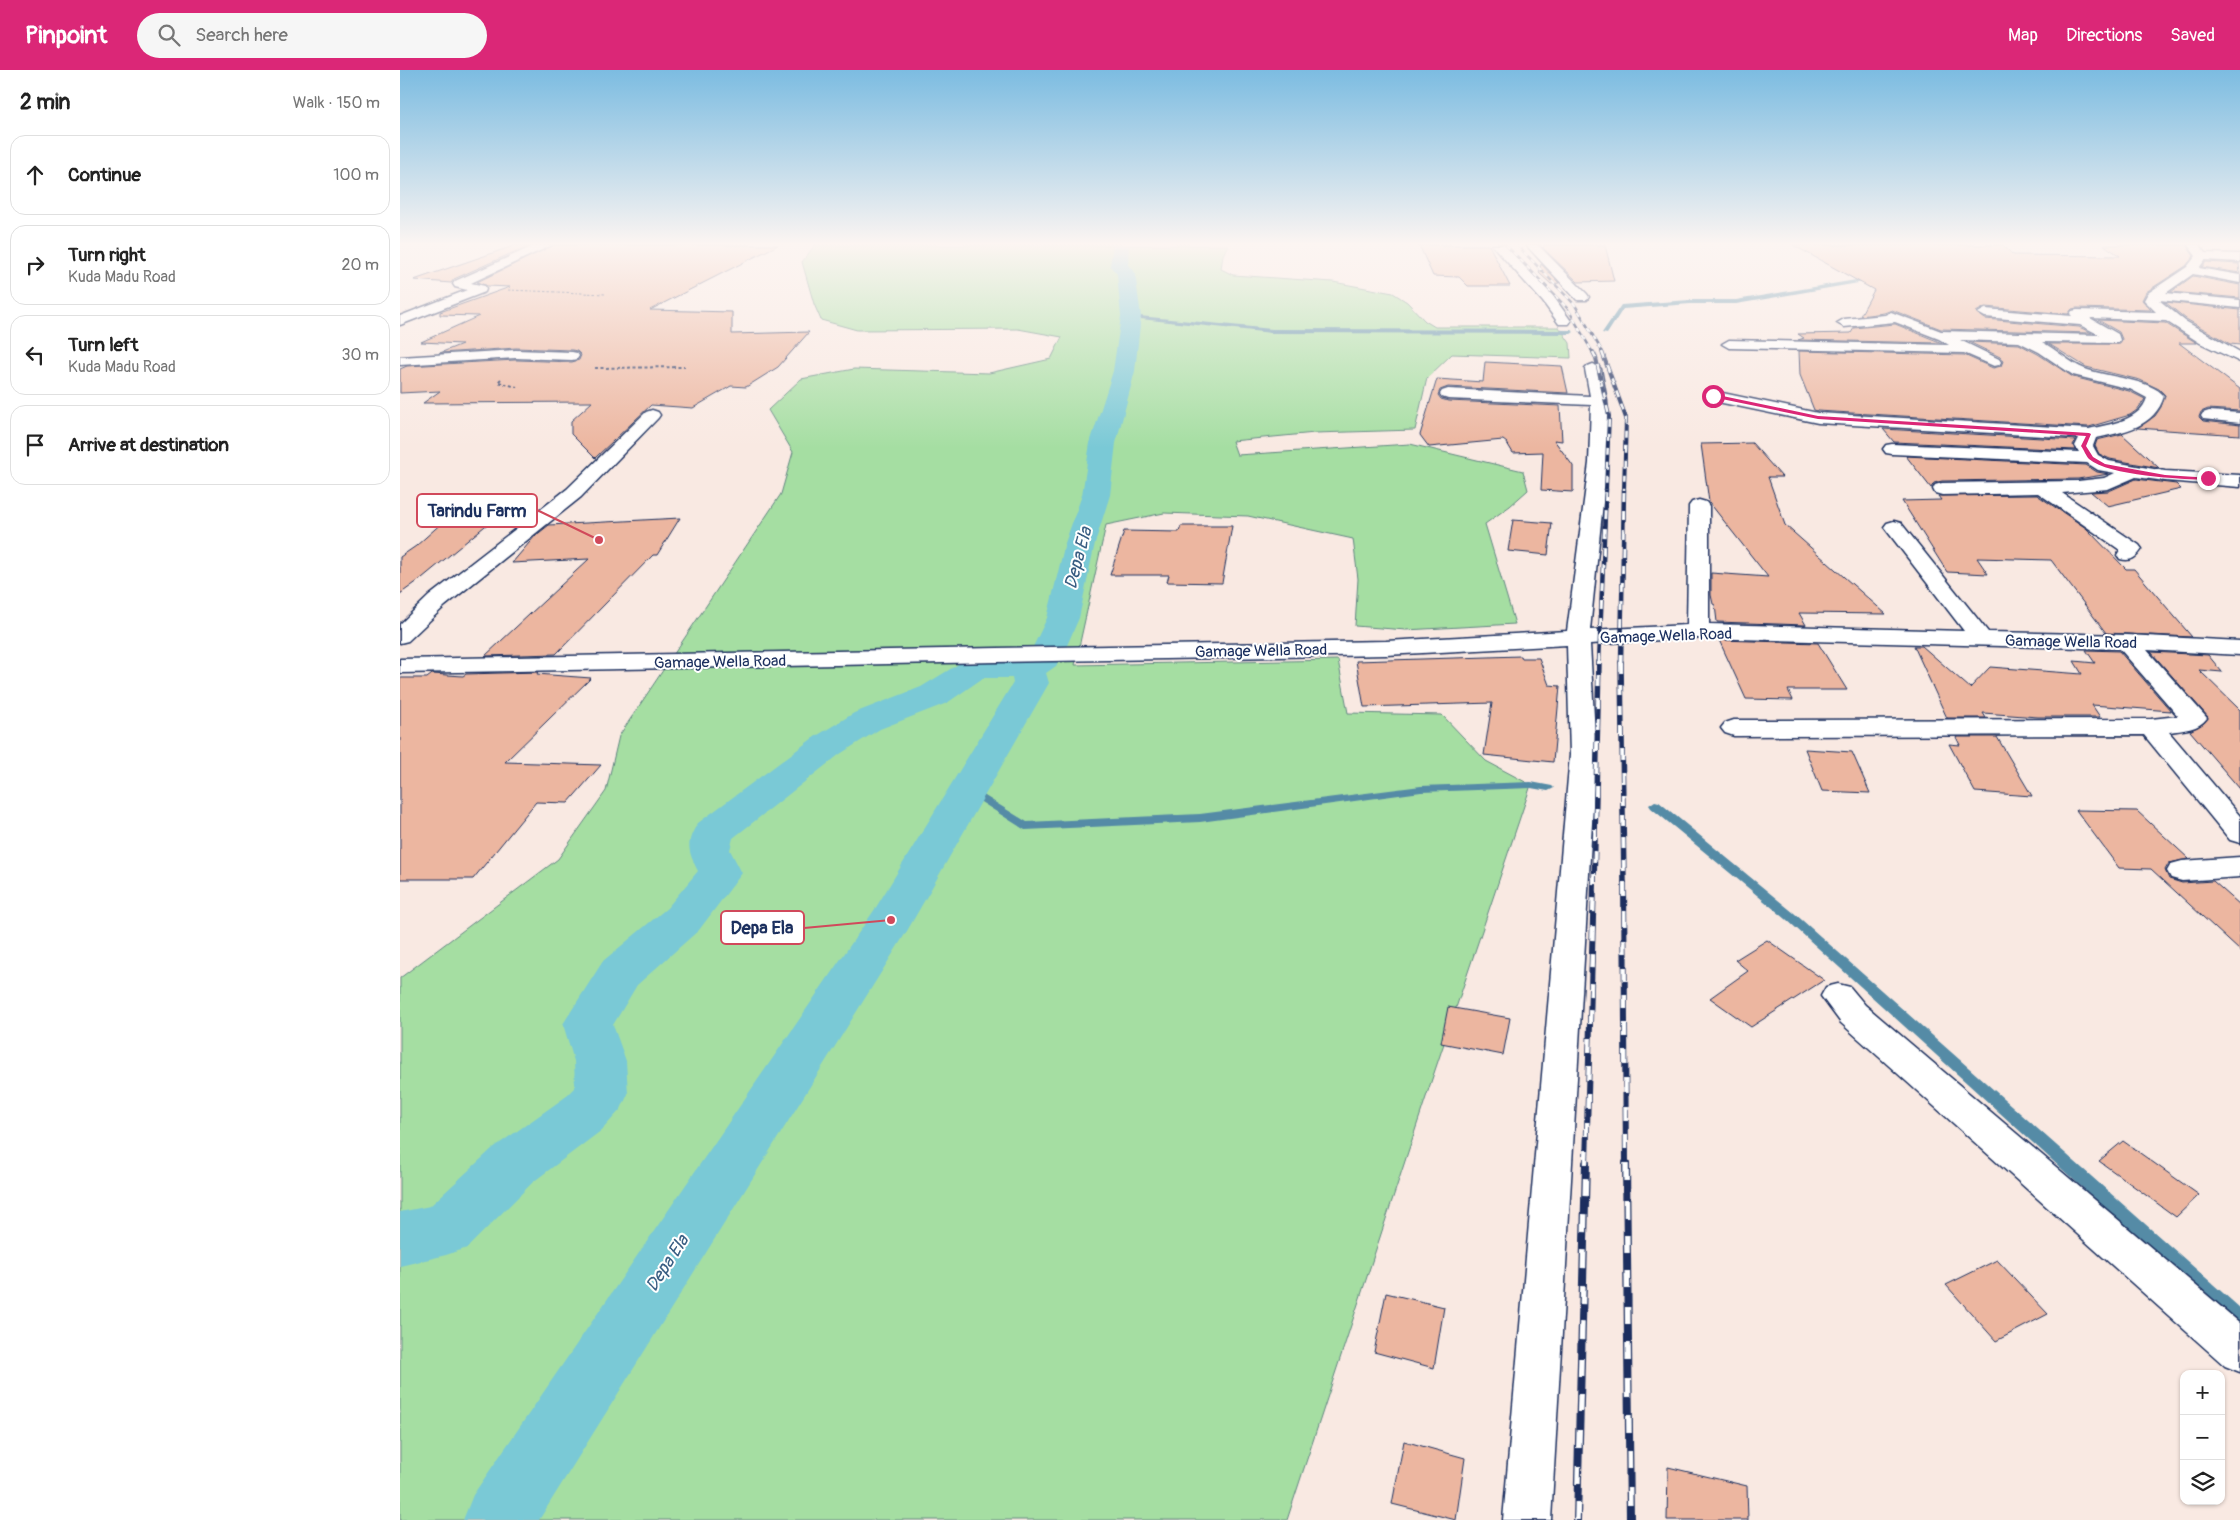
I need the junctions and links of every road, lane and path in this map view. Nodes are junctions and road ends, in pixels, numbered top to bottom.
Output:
1 (406, 313) edge
2 (421, 313) edge
3 (1558, 313) edge
4 (1985, 313) dead end
5 (2164, 313) edge
6 (418, 314) junction
7 (2170, 317) junction
8 (400, 321) edge
9 (1564, 321) dead end
10 (1844, 322) dead end
11 (2084, 322) junction
12 (1939, 335) junction
13 (2022, 337) junction
14 (1729, 344) dead end
15 (2037, 345) junction
16 (2092, 348) dead end
17 (1968, 350) junction
18 (2237, 355) edge
19 (572, 356) joint
20 (400, 361) edge
21 (1994, 362) dead end
22 (685, 367) dead end
23 (1593, 369) dead end
24 (1448, 394) dead end
25 (1713, 396) dead end
26 (1599, 401) junction
27 (652, 415) dead end
28 (2209, 416) dead end
29 (2240, 418) edge
30 (2089, 434) junction
31 (1892, 449) dead end
32 (2090, 458) junction
33 (2132, 472) junction
34 (2240, 481) edge
35 (1942, 489) dead end
36 (2044, 489) junction
37 (1699, 506) dead end
38 (1894, 527) dead end
39 (2127, 555) dead end
40 (1698, 631) junction
41 (400, 636) edge
42 (1578, 638) junction
43 (1982, 639) junction
44 (2127, 642) junction
45 (2240, 648) edge
46 (400, 666) edge
47 (2151, 727) junction
48 (1734, 728) dead end
49 (2240, 834) edge
50 (2240, 867) edge
51 (2182, 871) dead end
52 (1838, 996) dead end
53 (2240, 1351) edge
54 (1527, 1520) edge

1 - 6 street
2 - 6 street
3 - 9 street
4 - 11 street
5 - 7 street
6 - 8 street
7 - 11 street
7 - 18 street
10 - 12 street
11 - 13 street
12 - 13 street
12 - 17 street
13 - 15 street
14 - 17 street
15 - 16 street
15 - 30 street
17 - 21 street
19 - 20 street
19 - 22 path
23 - 26 street
24 - 26 street
25 - 30 street
26 - 42 street
27 - 41 street
28 - 29 street
30 - 32 street
31 - 32 street
32 - 33 street
33 - 34 street
33 - 36 street
35 - 36 street
36 - 39 street
37 - 40 street
38 - 43 street
40 - 42 street, Gamage Wella Road
40 - 43 street, Gamage Wella Road
42 - 46 street, Gamage Wella Road
42 - 54 street
43 - 44 street, Gamage Wella Road
44 - 45 street, Gamage Wella Road
44 - 47 street
47 - 48 street
47 - 49 street
50 - 51 street
52 - 53 street

